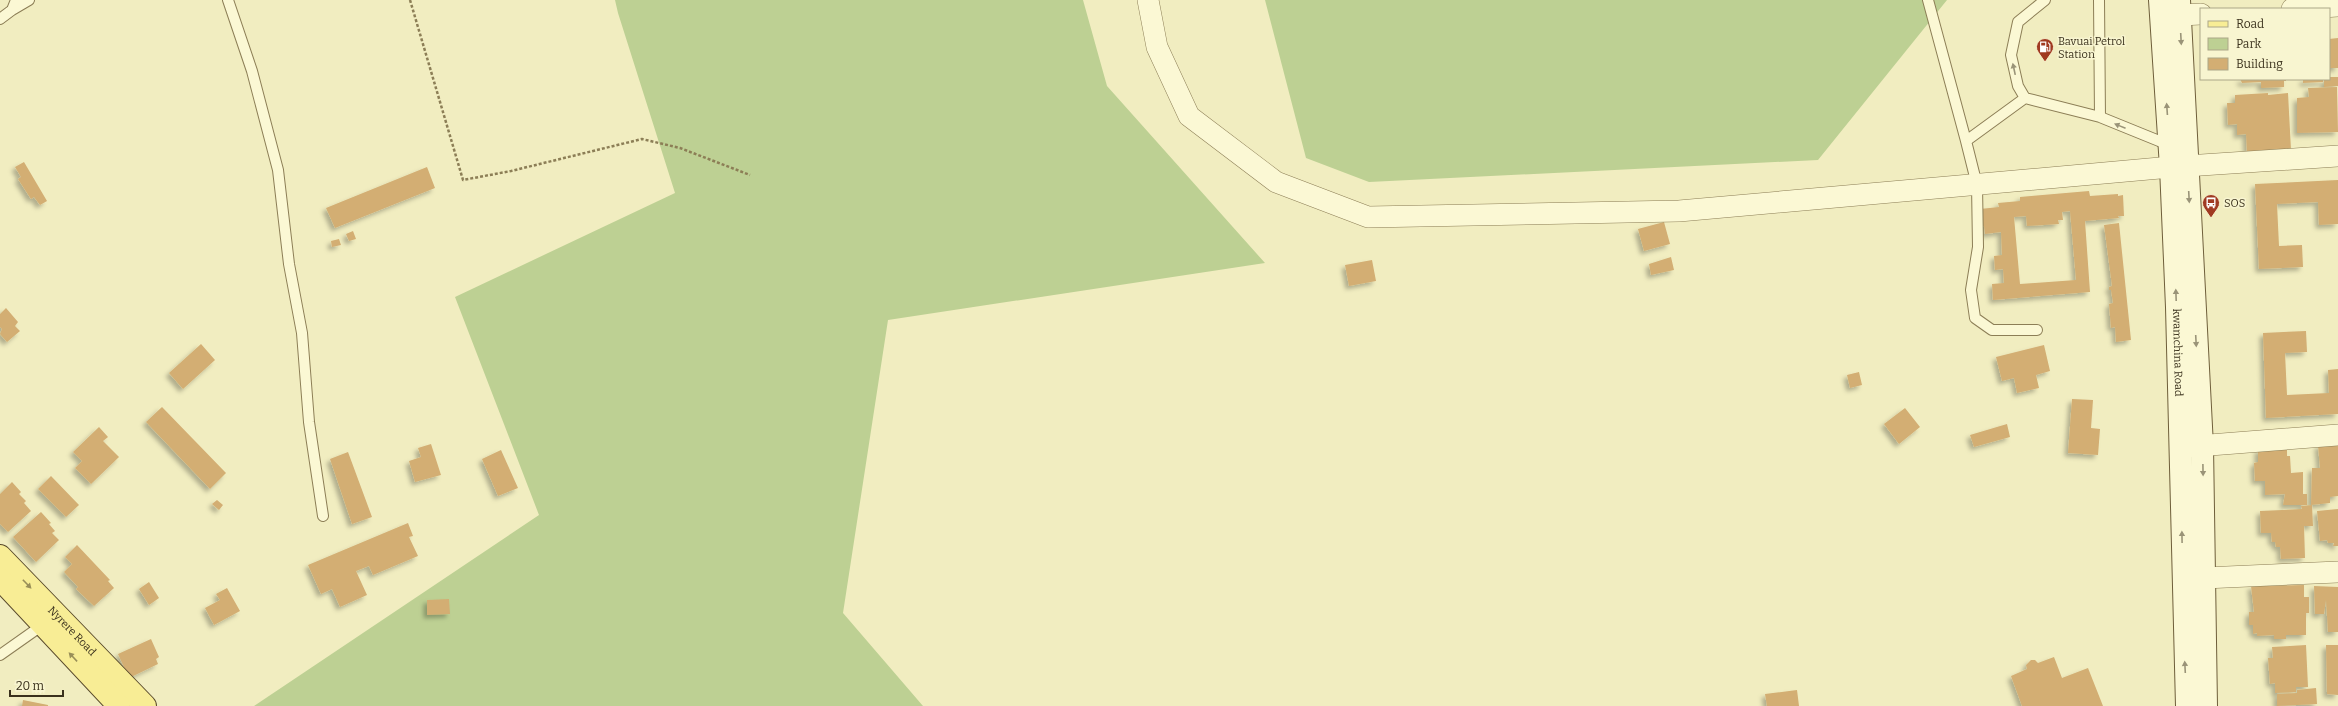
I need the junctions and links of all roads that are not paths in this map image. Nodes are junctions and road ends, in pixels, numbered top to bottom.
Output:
1 (16, 0) edge
2 (28, 0) edge
3 (228, 0) edge
4 (1148, 0) edge
5 (1928, 0) edge
6 (2045, 0) edge
7 (2099, 0) edge
8 (2160, 0) edge
9 (2338, 6) edge
10 (2307, 8) edge
11 (12, 10) junction
12 (2187, 10) edge
13 (0, 18) edge
14 (2025, 98) junction
15 (2100, 117) junction
16 (1966, 141) junction
17 (2169, 145) junction
18 (2338, 156) edge
19 (2179, 167) junction
20 (1977, 185) junction
21 (2037, 330) dead end
22 (2338, 435) edge
23 (2202, 446) junction
24 (2180, 448) junction
25 (323, 516) dead end
26 (0, 556) edge
27 (2338, 572) edge
28 (2204, 578) junction
29 (0, 579) edge
30 (49, 619) junction
31 (0, 655) edge
32 (119, 706) edge
33 (144, 706) edge
34 (2187, 706) edge
35 (2206, 706) edge

1 - 11 lane
2 - 11 lane
3 - 25 lane
4 - 20 street
5 - 16 lane
14 -> 6 lane
7 - 15 lane
17 -> 8 main road, kwamchina Road
9 - 10 street
11 - 13 lane
12 -> 19 main road, kwamchina Road
14 - 15 lane
14 - 16 lane
17 -> 15 lane
16 - 20 lane
17 - 19 main road, kwamchina Road
18 - 19 street
19 - 20 street
19 -> 23 main road, kwamchina Road
24 -> 19 main road, kwamchina Road
20 - 21 lane
22 - 23 street
23 - 24 street
23 -> 28 main road, kwamchina Road
34 -> 24 main road, kwamchina Road
26 -> 30 main road, Nyrere Road
27 - 28 street
28 - 35 main road, kwamchina Road
29 - 30 main road, Nyrere Road
30 - 31 lane
32 -> 30 main road, Nyrere Road
30 - 33 main road, Nyrere Road

